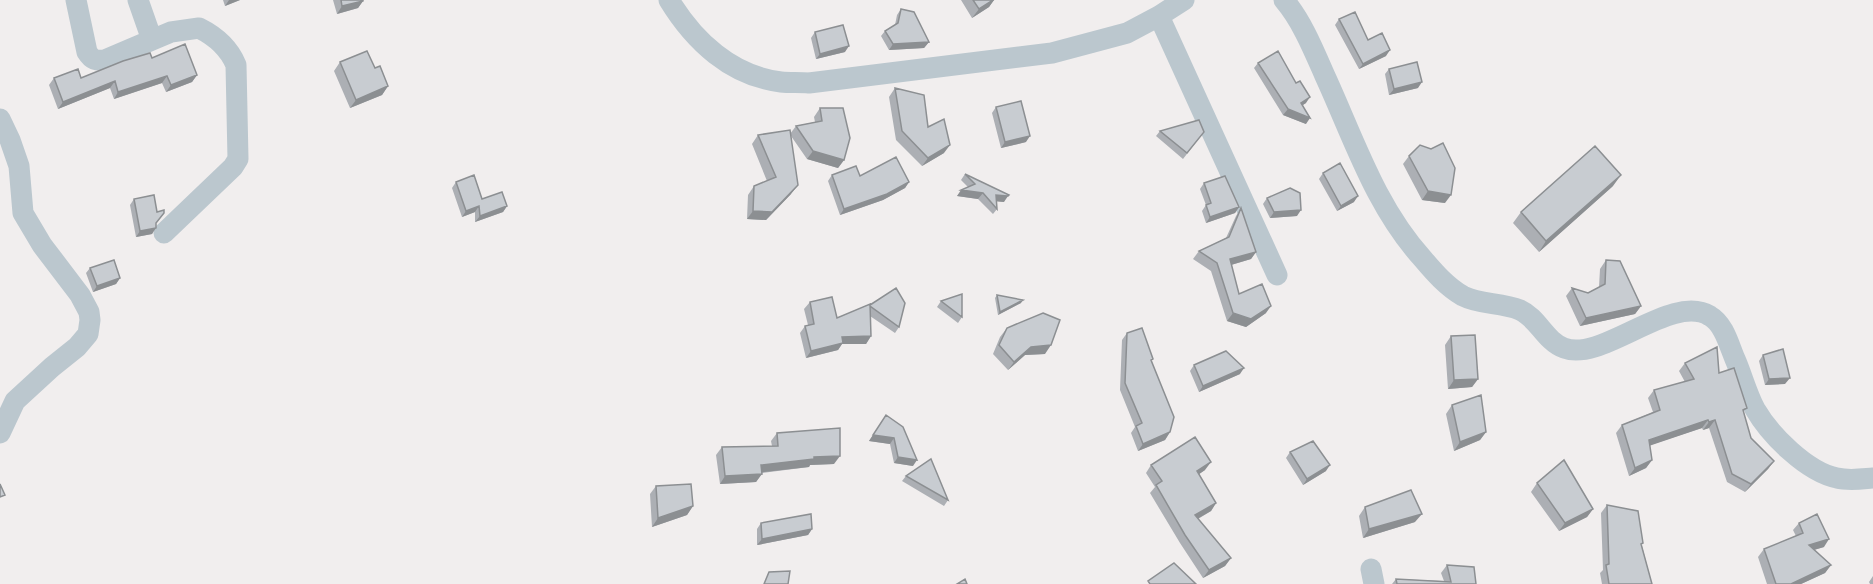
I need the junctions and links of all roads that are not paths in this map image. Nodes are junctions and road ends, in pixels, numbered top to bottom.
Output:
1 (76, 0) edge
2 (138, 0) edge
3 (669, 0) edge
4 (1184, 0) edge
5 (1284, 0) edge
6 (1159, 16) junction
7 (152, 40) junction
8 (0, 119) edge
9 (164, 233) dead end
10 (1277, 275) dead end
11 (0, 433) edge
12 (1873, 478) edge

1 - 7 street
2 - 7 street
3 - 6 street
4 - 6 street
5 - 12 street
6 - 10 street
7 - 9 street
8 - 11 street

